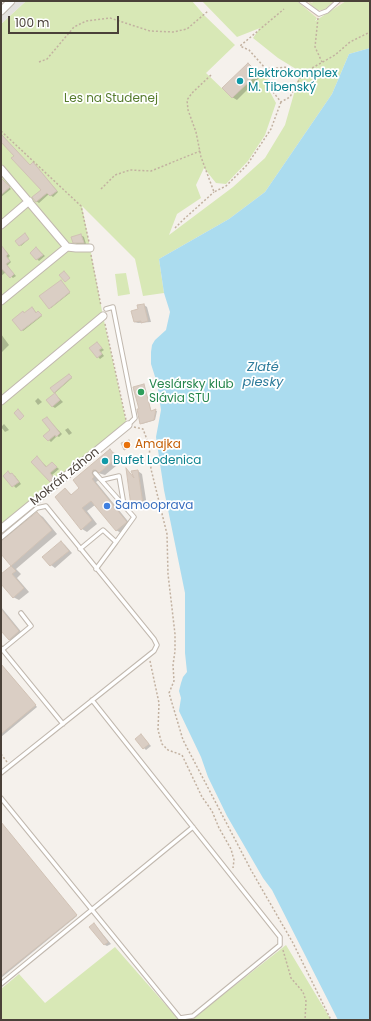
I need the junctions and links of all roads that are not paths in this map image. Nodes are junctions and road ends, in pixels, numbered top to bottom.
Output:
1 (11, 1) edge
2 (301, 1) edge
3 (338, 1) edge
4 (1, 11) edge
5 (1, 169) edge
6 (29, 201) junction
7 (1, 225) edge
8 (66, 247) junction
9 (90, 248) dead end
10 (1, 301) edge
11 (106, 309) dead end
12 (103, 316) dead end
13 (1, 401) edge
14 (128, 425) joint
15 (95, 473) dead end
16 (102, 480) junction
17 (124, 506) junction
18 (1, 529) edge
19 (1, 538) edge
20 (116, 542) junction
21 (80, 550) junction
22 (96, 569) junction
23 (21, 613) dead end
24 (2, 649) edge
25 (92, 700) junction
26 (63, 724) junction
27 (1, 774) edge
28 (1, 798) edge
29 (193, 827) junction
30 (92, 910) junction
31 (1, 984) edge

1 - 4 street
2 - 3 lane
5 - 6 street
6 - 7 street
6 - 8 street
8 - 9 street
8 - 10 street
11 - 14 lane
12 - 13 street
14 - 18 street, Mokráň záhon
15 - 16 lane
16 - 17 lane
16 - 17 lane
17 - 20 lane
19 - 21 lane
20 - 21 lane
20 - 22 lane
21 - 22 lane
22 - 25 lane
23 - 24 lane
24 - 26 lane
25 - 26 lane
25 - 29 lane
26 - 27 lane
28 - 30 lane
29 - 30 lane
29 - 30 lane
30 - 31 lane

